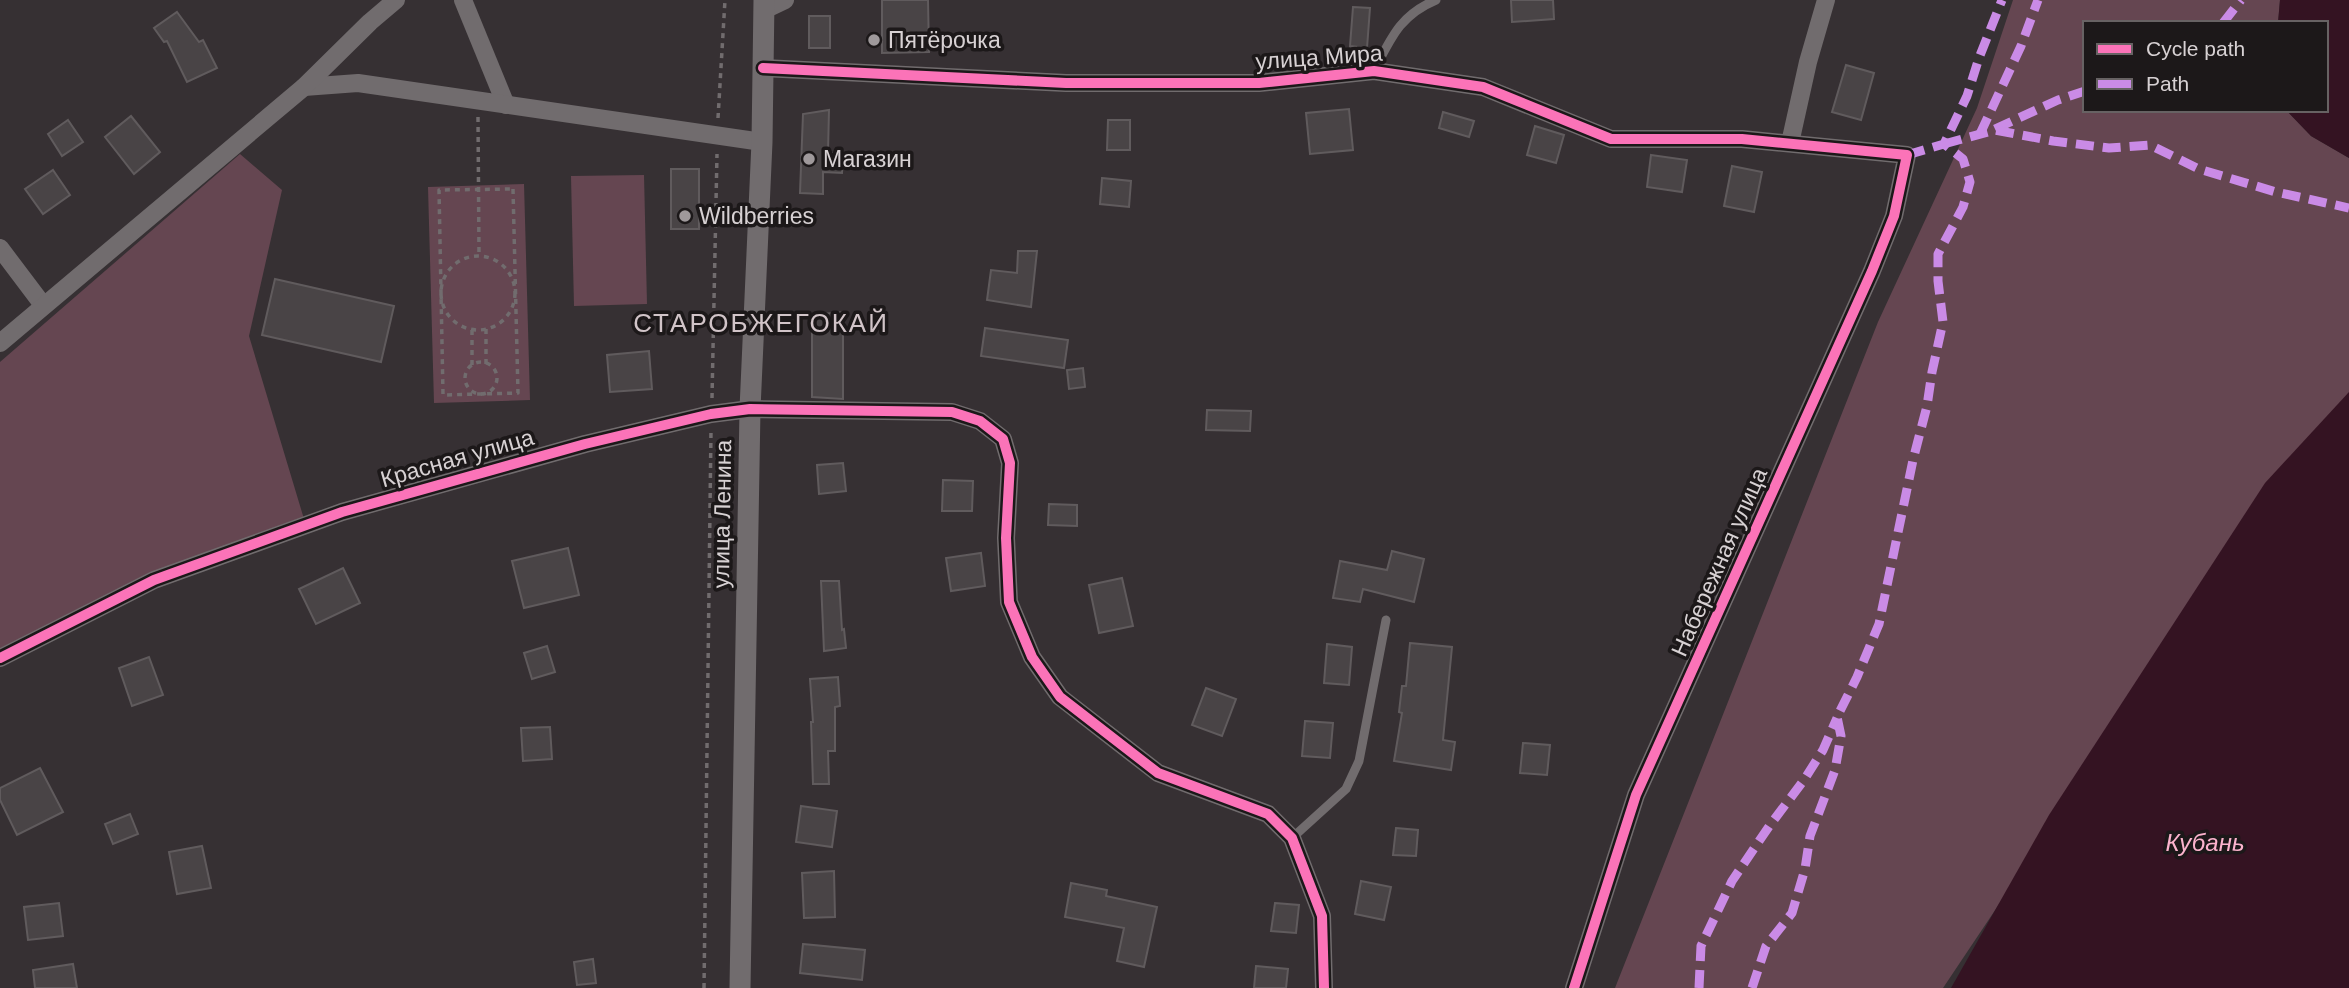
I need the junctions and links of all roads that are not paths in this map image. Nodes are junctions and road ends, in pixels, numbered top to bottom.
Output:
1 (396, 0) edge
2 (463, 0) edge
3 (785, 0) edge
4 (1436, 0) edge
5 (1826, 0) edge
6 (764, 5) edge
7 (763, 68) junction
8 (1374, 71) junction
9 (304, 87) junction
10 (506, 105) junction
11 (762, 142) junction
12 (1790, 143) junction
13 (1907, 155) joint
14 (0, 248) edge
15 (43, 305) junction
16 (0, 342) edge
17 (750, 409) junction
18 (1386, 620) dead end
19 (0, 658) edge
20 (1292, 838) junction
21 (740, 988) edge
22 (1324, 988) edge
23 (1574, 988) edge

1 - 9 street
2 - 10 street
3 - 6 street
4 - 8 lane
5 - 12 street
6 - 7 street, улица Ленина
7 - 8 street, улица Мира
7 - 11 street, улица Ленина
8 - 12 street, улица Мира
9 - 10 street
9 - 15 street
10 - 11 street
11 - 17 street, улица Ленина
12 - 13 street, улица Мира
13 - 23 street, Набережная улица
14 - 15 street
15 - 16 street
17 - 19 street, Красная улица
17 - 20 street, Красная улица
17 - 21 street, улица Ленина
18 - 20 lane
20 - 22 street

